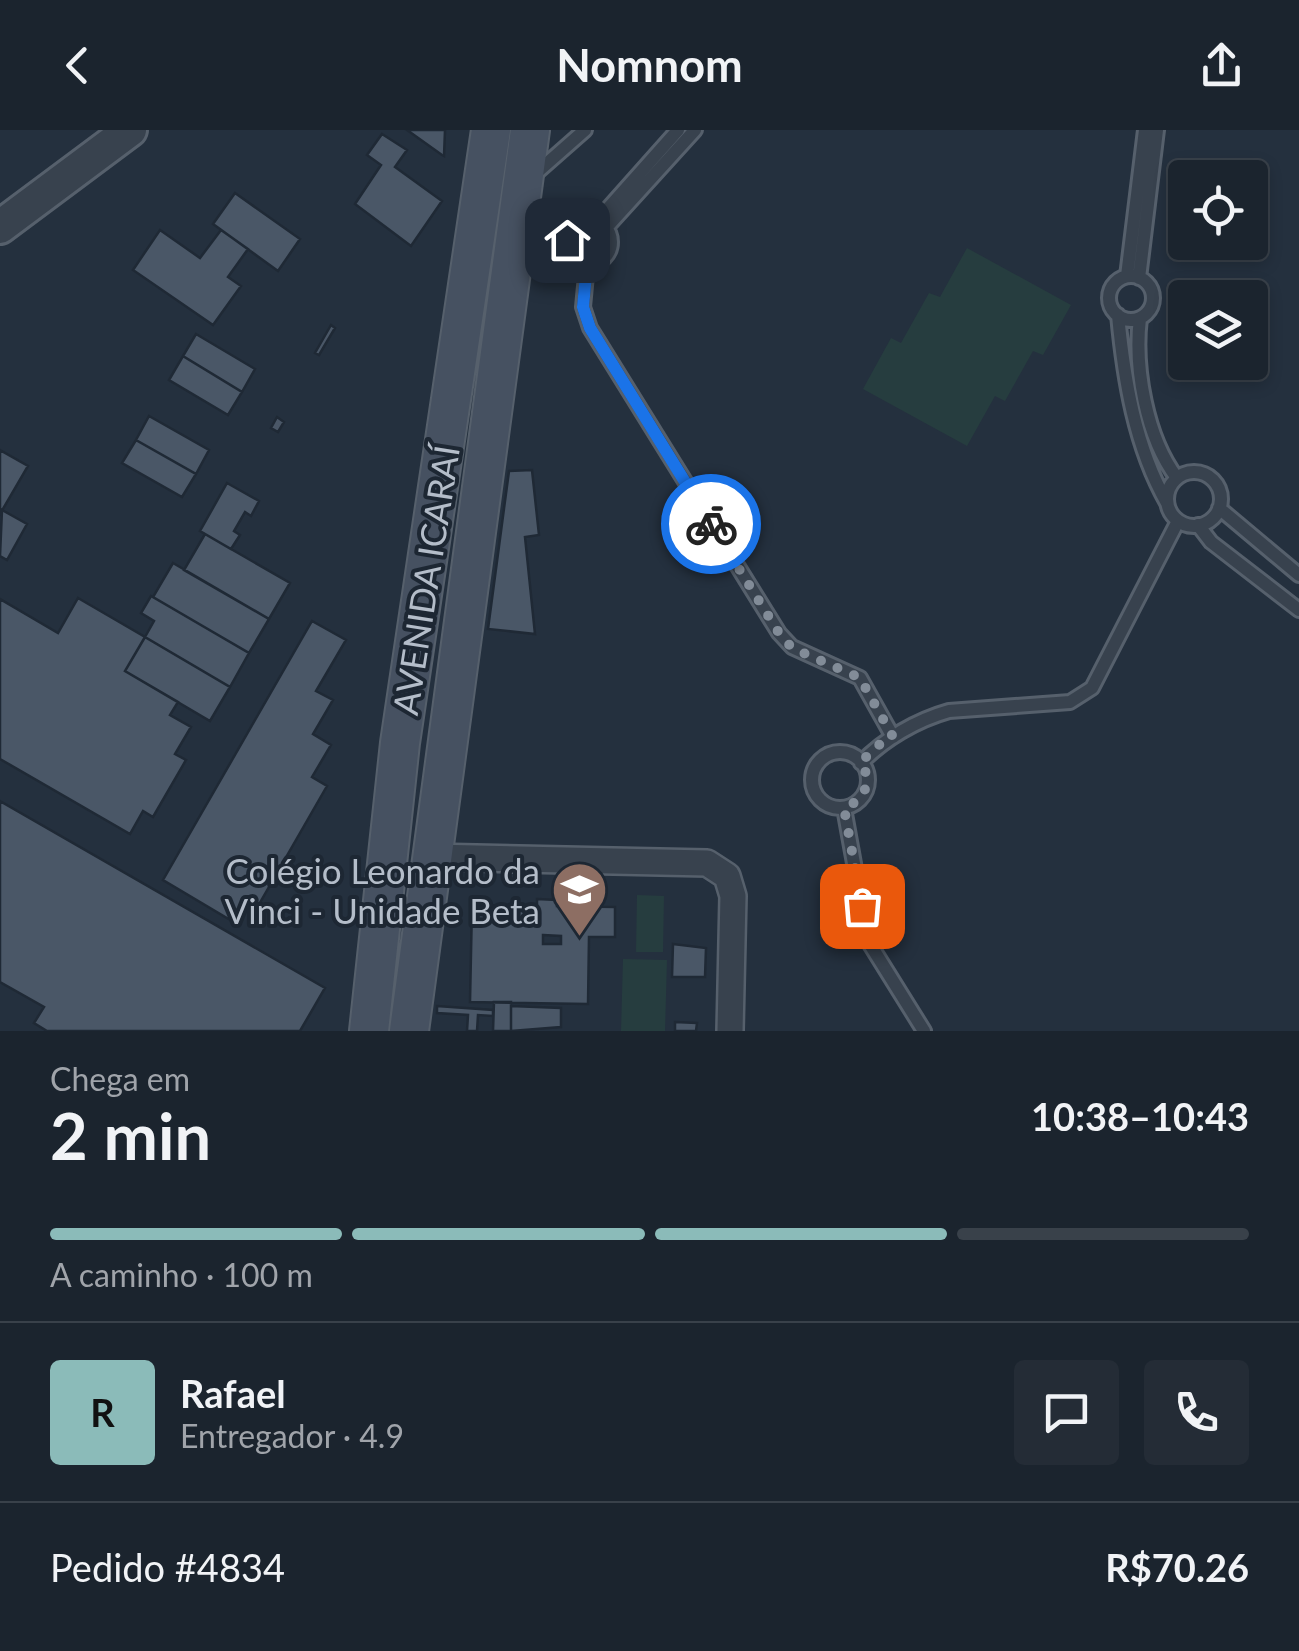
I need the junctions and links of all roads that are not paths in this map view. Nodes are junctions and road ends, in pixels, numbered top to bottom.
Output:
1 (130, 130) edge
2 (491, 130) edge
3 (530, 130) edge
4 (585, 130) edge
5 (678, 130) edge
6 (695, 130) edge
7 (1144, 130) edge
8 (1158, 130) edge
9 (522, 186) junction
10 (602, 225) junction
11 (0, 227) edge
12 (587, 264) junction
13 (1133, 277) junction
14 (1118, 316) junction
15 (1140, 318) junction
16 (1176, 478) junction
17 (1167, 503) junction
18 (1219, 508) junction
19 (1178, 521) junction
20 (1198, 526) junction
21 (1299, 575) edge
22 (1299, 610) edge
23 (893, 737) junction
24 (861, 762) junction
25 (844, 808) junction
26 (431, 856) junction
27 (376, 969) junction
28 (369, 1031) edge
29 (391, 1031) edge
30 (409, 1031) edge
31 (730, 1031) edge
32 (924, 1031) edge

1 - 11 street
2 - 27 main road, AVENIDA ICARAÍ
3 - 9 main road, AVENIDA ICARAÍ
4 - 9 lane
5 - 10 lane
6 - 10 lane
7 - 13 lane
8 - 13 lane
9 - 26 main road, AVENIDA ICARAÍ
10 - 12 lane
10 - 12 lane
12 - 23 lane
13 - 14 lane
13 - 15 lane
14 - 15 lane
14 - 17 lane
15 - 16 lane
16 - 17 lane
16 - 18 lane
17 - 19 lane
18 - 20 lane
18 - 21 lane
19 - 20 lane
19 - 23 lane
20 - 22 lane
23 - 24 lane
24 - 25 lane
24 - 25 lane
25 - 32 lane
26 - 30 main road, AVENIDA ICARAÍ
26 - 31 street
27 - 28 main road, AVENIDA ICARAÍ
27 - 29 main road

